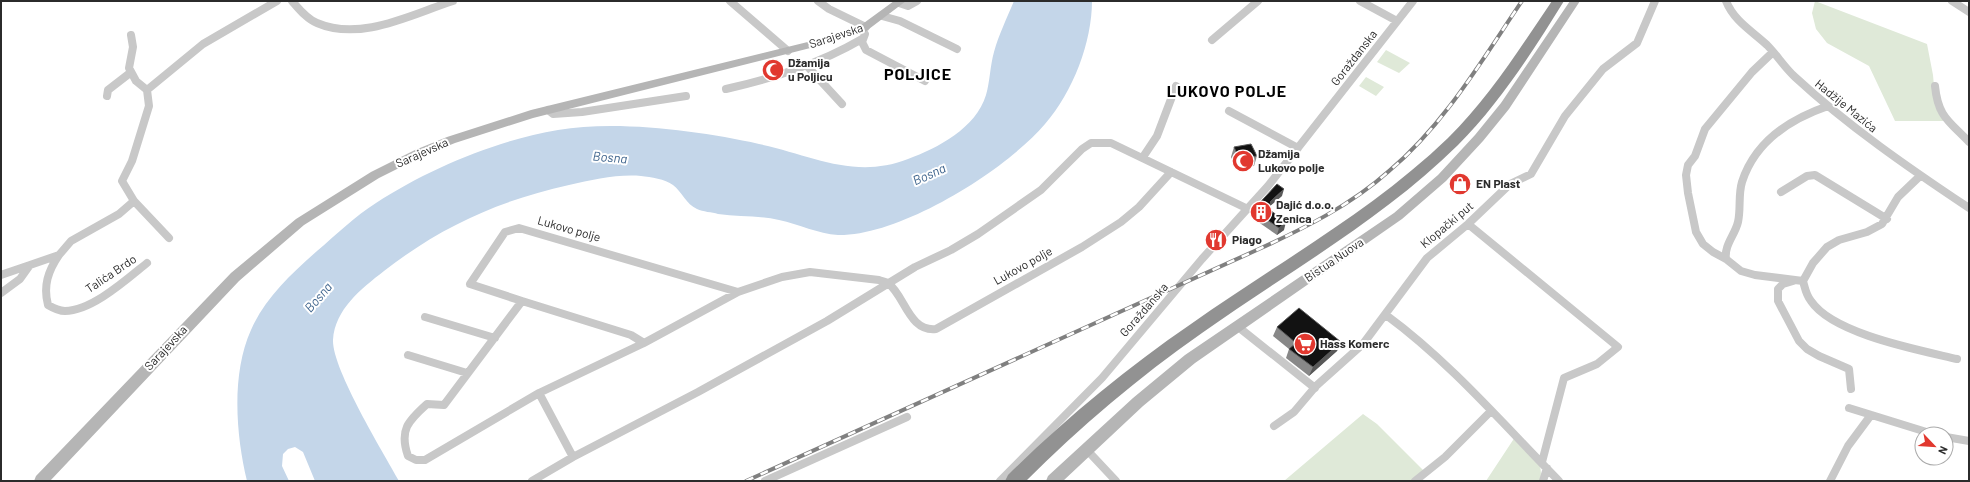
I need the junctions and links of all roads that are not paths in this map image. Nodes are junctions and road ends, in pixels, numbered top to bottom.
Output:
1 (277, 1) edge
2 (292, 1) edge
3 (453, 1) edge
4 (730, 1) edge
5 (818, 1) edge
6 (917, 1) edge
7 (1258, 1) edge
8 (1360, 1) edge
9 (1413, 1) edge
10 (1558, 1) edge
11 (1575, 1) edge
12 (1655, 1) edge
13 (1726, 1) edge
14 (1952, 1) edge
15 (900, 2) edge
16 (1969, 12) edge
17 (882, 16) junction
18 (1397, 21) junction
19 (863, 32) junction
20 (131, 35) dead end
21 (1212, 40) dead end
22 (957, 49) dead end
23 (788, 51) junction
24 (1773, 52) junction
25 (807, 66) junction
26 (130, 73) junction
27 (925, 82) dead end
28 (1176, 86) dead end
29 (1935, 86) dead end
30 (726, 89) dead end
31 (148, 90) junction
32 (107, 96) dead end
33 (686, 96) dead end
34 (842, 104) dead end
35 (1828, 106) junction
36 (548, 110) junction
37 (1229, 111) dead end
38 (1969, 142) edge
39 (1298, 148) junction
40 (1143, 157) junction
41 (1170, 172) junction
42 (1920, 176) junction
43 (1781, 192) dead end
44 (134, 201) junction
45 (1969, 208) edge
46 (1248, 209) junction
47 (1886, 219) junction
48 (1468, 224) junction
49 (169, 238) dead end
50 (59, 255) junction
51 (1726, 259) junction
52 (147, 263) dead end
53 (30, 265) junction
54 (1, 275) edge
55 (1793, 281) junction
56 (1803, 281) junction
57 (888, 284) junction
58 (738, 292) junction
59 (1, 293) edge
60 (522, 301) junction
61 (1386, 314) junction
62 (425, 317) dead end
63 (1237, 326) junction
64 (495, 338) junction
65 (644, 343) junction
66 (408, 355) dead end
67 (1957, 359) dead end
68 (467, 374) junction
69 (1315, 388) junction
70 (1851, 390) dead end
71 (539, 393) junction
72 (1849, 408) dead end
73 (1491, 411) junction
74 (1871, 415) junction
75 (907, 417) dead end
76 (1274, 426) dead end
77 (1914, 428) edge
78 (1954, 438) edge
79 (1969, 441) edge
80 (1086, 449) junction
81 (573, 457) junction
82 (1544, 465) junction
83 (41, 481) edge
84 (532, 481) edge
85 (765, 481) edge
86 (1000, 481) edge
87 (1014, 481) edge
88 (1053, 481) edge
89 (1116, 481) edge
90 (1415, 481) edge
91 (1543, 481) edge
92 (1559, 481) edge
93 (1830, 481) edge

1 - 31 street
2 - 3 street
4 - 23 street
5 - 19 street
6 - 15 street
7 - 21 street
8 - 18 street
9 - 18 street, Goraždanska
10 - 87 highway
11 - 63 main road, Bistua Nuova
12 - 48 street, Klopački put
13 - 24 street, Hadžije Mazića
14 - 16 street
15 - 17 main road, Sarajevska
17 - 19 main road, Sarajevska
17 - 22 street
18 - 39 street, Goraždanska
19 - 23 main road, Sarajevska
19 - 25 street
19 - 27 street
20 - 26 street
23 - 36 main road, Sarajevska
24 - 35 street, Hadžije Mazića
24 - 51 street
25 - 30 street
25 - 34 street
26 - 31 street
26 - 32 street
28 - 40 street
29 - 38 street
31 - 44 street
33 - 36 street
35 - 42 street, Hadžije Mazića
35 - 51 street
36 - 83 main road, Sarajevska
37 - 39 street
39 - 46 street, Goraždanska
40 - 41 street
40 - 57 street
41 - 46 street
41 - 57 street, Lukovo polje
42 - 45 street, Hadžije Mazića
42 - 47 street
43 - 47 street
44 - 49 street
44 - 50 street
46 - 86 street, Goraždanska
47 - 56 street
48 - 61 street, Klopački put
48 - 82 street
50 - 52 street, Talića Brdo
50 - 53 street
51 - 55 street
53 - 54 street
53 - 59 street
55 - 56 street
55 - 70 street
56 - 67 street
57 - 58 street
57 - 81 street
58 - 60 street, Lukovo polje
58 - 65 street
60 - 64 street
60 - 65 street, Lukovo polje
61 - 69 street, Klopački put
61 - 73 street
62 - 64 street
63 - 69 street
63 - 80 main road, Bistua Nuova
64 - 68 street
65 - 71 street
66 - 68 street
68 - 71 street
69 - 76 street, Klopački put
71 - 81 street
72 - 74 street
73 - 82 street
73 - 90 street
74 - 77 street
74 - 93 street
75 - 85 street
78 - 79 street
80 - 88 main road, Bistua Nuova
80 - 89 street
81 - 84 street
82 - 91 street
82 - 92 street

